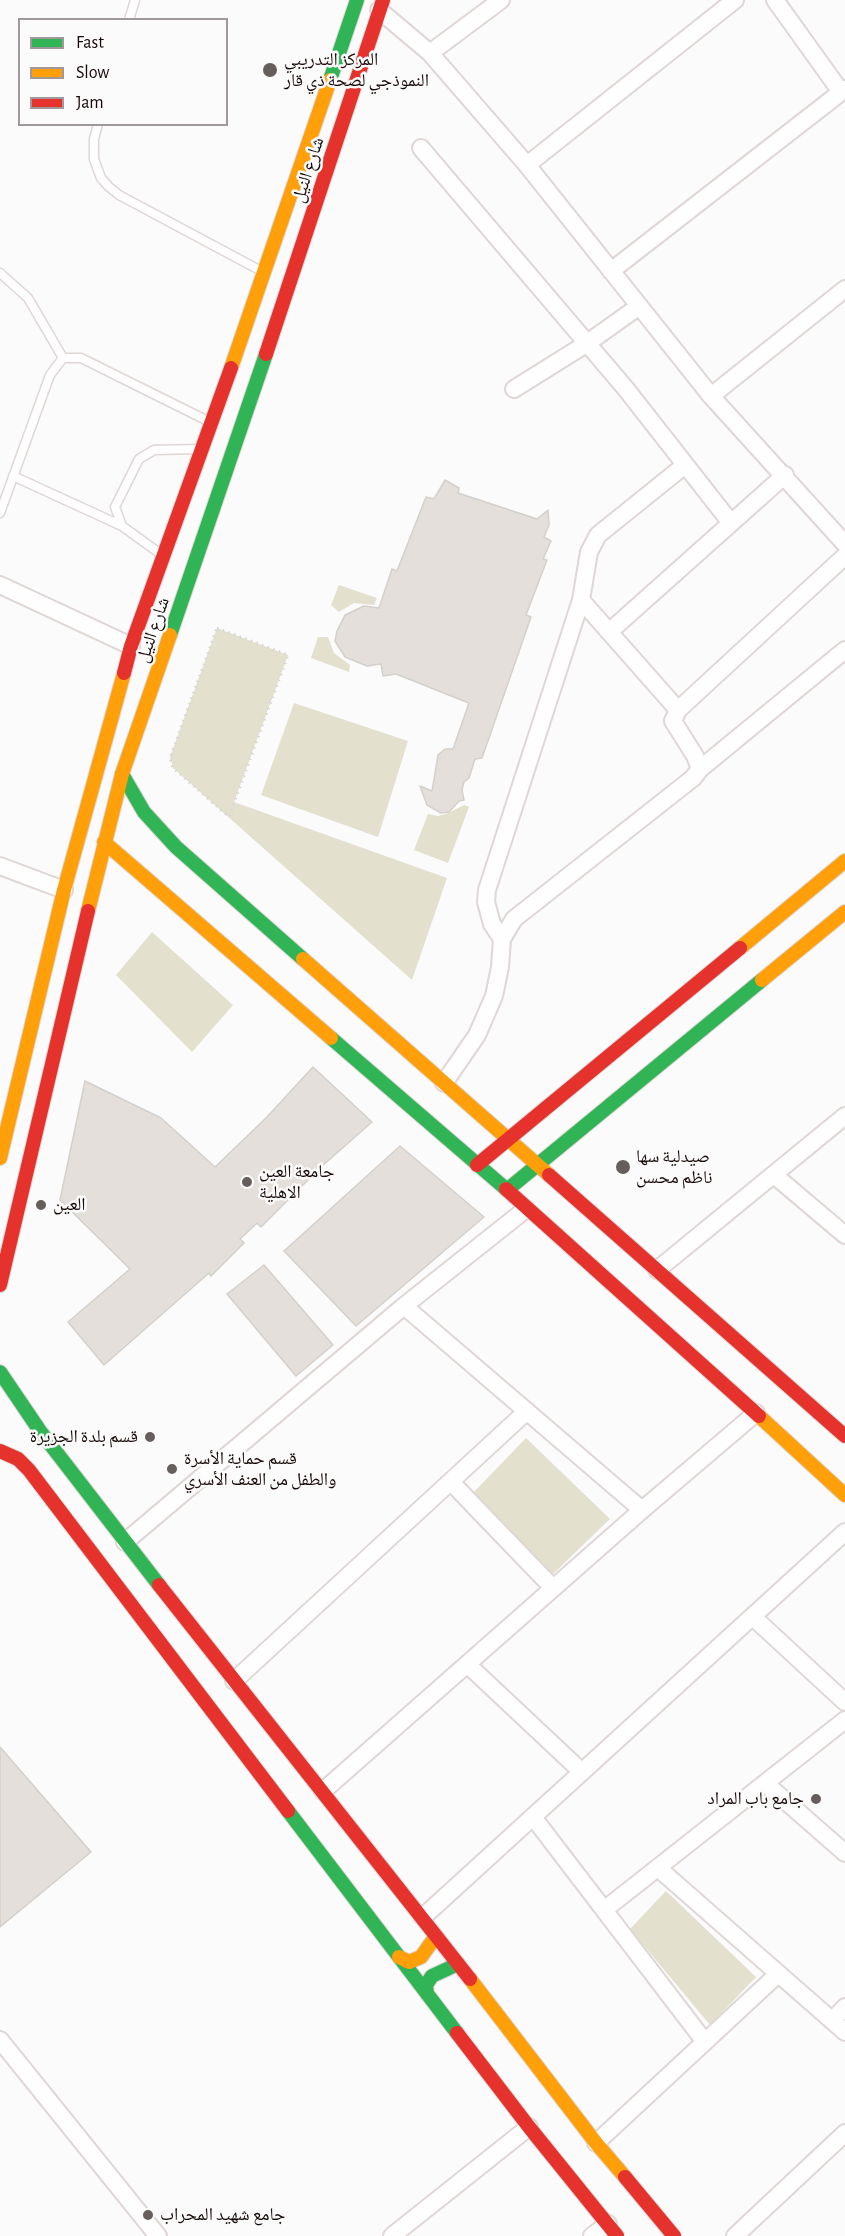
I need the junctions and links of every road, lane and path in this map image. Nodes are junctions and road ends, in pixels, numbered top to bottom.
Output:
1 (135, 0) edge
2 (357, 0) edge
3 (501, 0) edge
4 (735, 0) edge
5 (775, 0) edge
6 (381, 5) edge
7 (130, 18) edge
8 (430, 53) junction
9 (843, 91) edge
10 (97, 126) edge
11 (421, 148) dead end
12 (527, 165) junction
13 (611, 271) junction
14 (0, 273) edge
15 (266, 273) junction
16 (845, 290) edge
17 (638, 307) junction
18 (586, 344) junction
19 (63, 358) junction
20 (514, 389) dead end
21 (711, 396) junction
22 (226, 428) junction
23 (201, 450) junction
24 (685, 465) junction
25 (785, 475) junction
26 (14, 476) junction
27 (0, 513) edge
28 (731, 523) junction
29 (122, 526) junction
30 (845, 544) edge
31 (164, 556) junction
32 (845, 556) edge
33 (0, 585) edge
34 (580, 600) junction
35 (609, 632) junction
36 (248, 640) joint
37 (131, 646) junction
38 (845, 650) edge
39 (678, 710) junction
40 (700, 769) junction
41 (122, 774) junction
42 (104, 842) junction
43 (845, 861) edge
44 (0, 866) edge
45 (64, 890) junction
46 (845, 912) edge
47 (502, 939) junction
48 (444, 1083) junction
49 (845, 1116) edge
50 (508, 1139) junction
51 (0, 1158) edge
52 (477, 1165) junction
53 (538, 1166) junction
54 (774, 1174) junction
55 (507, 1190) junction
56 (526, 1209) junction
57 (845, 1235) edge
58 (657, 1270) junction
59 (0, 1285) edge
60 (404, 1306) junction
61 (0, 1372) edge
62 (527, 1411) junction
63 (756, 1413) junction
64 (845, 1436) edge
65 (0, 1451) edge
66 (451, 1482) junction
67 (845, 1495) edge
68 (642, 1510) junction
69 (845, 1532) edge
70 (125, 1542) junction
71 (554, 1588) junction
72 (753, 1617) junction
73 (468, 1665) junction
74 (234, 1681) junction
75 (845, 1702) edge
76 (845, 1720) edge
77 (582, 1772) junction
78 (765, 1783) junction
79 (323, 1791) junction
80 (532, 1817) junction
81 (845, 1852) edge
82 (658, 1868) junction
83 (604, 1910) junction
84 (423, 1917) junction
85 (436, 1936) junction
86 (399, 1957) junction
87 (458, 1964) junction
88 (778, 1974) junction
89 (427, 1994) junction
90 (845, 2007) edge
91 (832, 2021) junction
92 (845, 2032) edge
93 (0, 2040) edge
94 (705, 2042) junction
95 (529, 2127) junction
96 (845, 2133) edge
97 (596, 2143) junction
98 (613, 2230) edge
99 (158, 2236) edge
100 (392, 2236) edge
101 (592, 2236) edge
102 (674, 2236) edge
103 (735, 2236) edge

1 - 7 lane
2 - 15 main road
3 - 8 street
4 - 12 street
5 - 9 street
6 - 8 street
6 - 22 main road, شارع النيل
8 - 12 street
9 - 13 street
10 - 15 lane
11 - 18 street
12 - 13 street
13 - 17 street
14 - 19 lane
15 - 22 main road
16 - 21 street
17 - 18 street
17 - 21 street
18 - 20 street
18 - 24 street
19 - 22 lane
19 - 26 lane
21 - 25 street
22 - 23 main road
22 - 41 main road, شارع النيل
23 - 29 lane
23 - 31 main road
24 - 28 street
24 - 34 street
25 - 28 street
25 - 30 street
26 - 27 lane
26 - 29 lane
28 - 35 street
29 - 31 lane
31 - 37 main road
32 - 39 street
33 - 37 street
34 - 35 street
34 - 47 street
35 - 39 street
36 - 36 path
37 - 45 main road
38 - 40 street
39 - 40 street
40 - 47 street
41 - 42 main road, شارع النيل
41 - 48 main road
42 - 52 main road
42 - 59 main road, شارع النيل
43 - 50 main road
44 - 45 street
45 - 51 main road
46 - 53 main road
47 - 48 street
48 - 50 main road
49 - 54 street
50 - 52 main road
50 - 53 main road
52 - 55 main road
53 - 55 main road
53 - 58 main road
54 - 57 street
54 - 58 street
55 - 56 main road
56 - 60 street
56 - 63 main road
58 - 64 main road
60 - 62 street
60 - 70 street
61 - 70 main road
62 - 66 street
62 - 68 street
63 - 67 main road
63 - 68 street
65 - 86 main road
66 - 71 street
66 - 74 street
68 - 71 street
69 - 72 street
70 - 74 main road
71 - 73 street
72 - 75 street
72 - 77 street
73 - 77 street
73 - 79 street
74 - 79 main road
76 - 78 street
77 - 80 street
78 - 81 street
78 - 82 street
79 - 84 main road
80 - 83 street
80 - 84 street
82 - 83 street
82 - 88 street
83 - 94 street
84 - 85 main road
85 - 86 main road
85 - 87 main road
86 - 89 main road
87 - 89 main road
87 - 97 main road
88 - 91 street
88 - 94 street
89 - 95 main road
90 - 91 street
91 - 92 street
93 - 99 street
94 - 97 street
95 - 98 main road
95 - 100 street
96 - 103 street
97 - 102 main road
98 - 101 street

